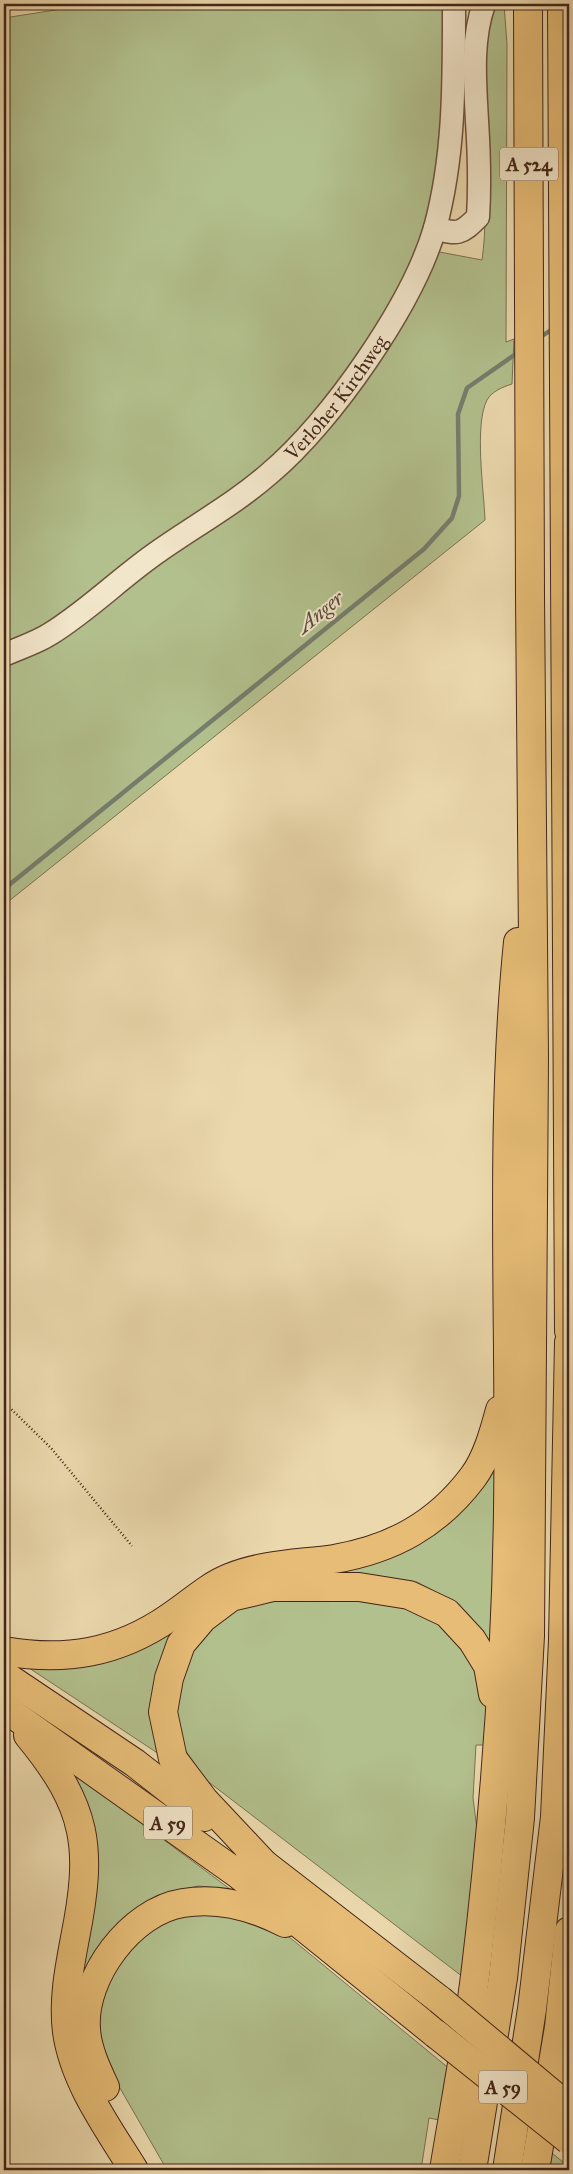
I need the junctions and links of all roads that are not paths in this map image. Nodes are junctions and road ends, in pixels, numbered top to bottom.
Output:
1 (454, 4) edge
2 (484, 4) edge
3 (528, 4) edge
4 (562, 5) edge
5 (435, 228) junction
6 (4, 655) edge
7 (531, 808) junction
8 (569, 1050) edge
9 (569, 1054) edge
10 (569, 1331) edge
11 (569, 1342) edge
12 (507, 1354) junction
13 (4, 1651) edge
14 (4, 1675) edge
15 (5, 1709) edge
16 (495, 1776) junction
17 (265, 1865) junction
18 (569, 1931) edge
19 (325, 1943) junction
20 (569, 1984) edge
21 (558, 2026) junction
22 (569, 2108) edge
23 (569, 2140) edge
24 (134, 2170) edge
25 (154, 2170) edge
26 (444, 2170) edge
27 (472, 2170) edge
28 (507, 2170) edge
29 (535, 2170) edge

1 - 5 street, Verloher Kirchweg
2 - 5 street
3 - 7 highway, A 524
4 - 8 highway, A 524
5 - 6 street, Verloher Kirchweg
7 - 12 highway
7 - 27 highway, A 524
8 - 9 highway
8 - 10 highway, A 524
11 - 28 highway
12 - 13 highway
12 - 16 highway
14 - 17 highway, A 59
15 - 19 highway, A 59
15 - 24 highway
16 - 17 highway
16 - 26 highway
17 - 22 highway, A 59, bridge
18 - 21 highway
19 - 23 highway, A 59, bridge
19 - 25 highway
20 - 21 highway
21 - 29 highway

